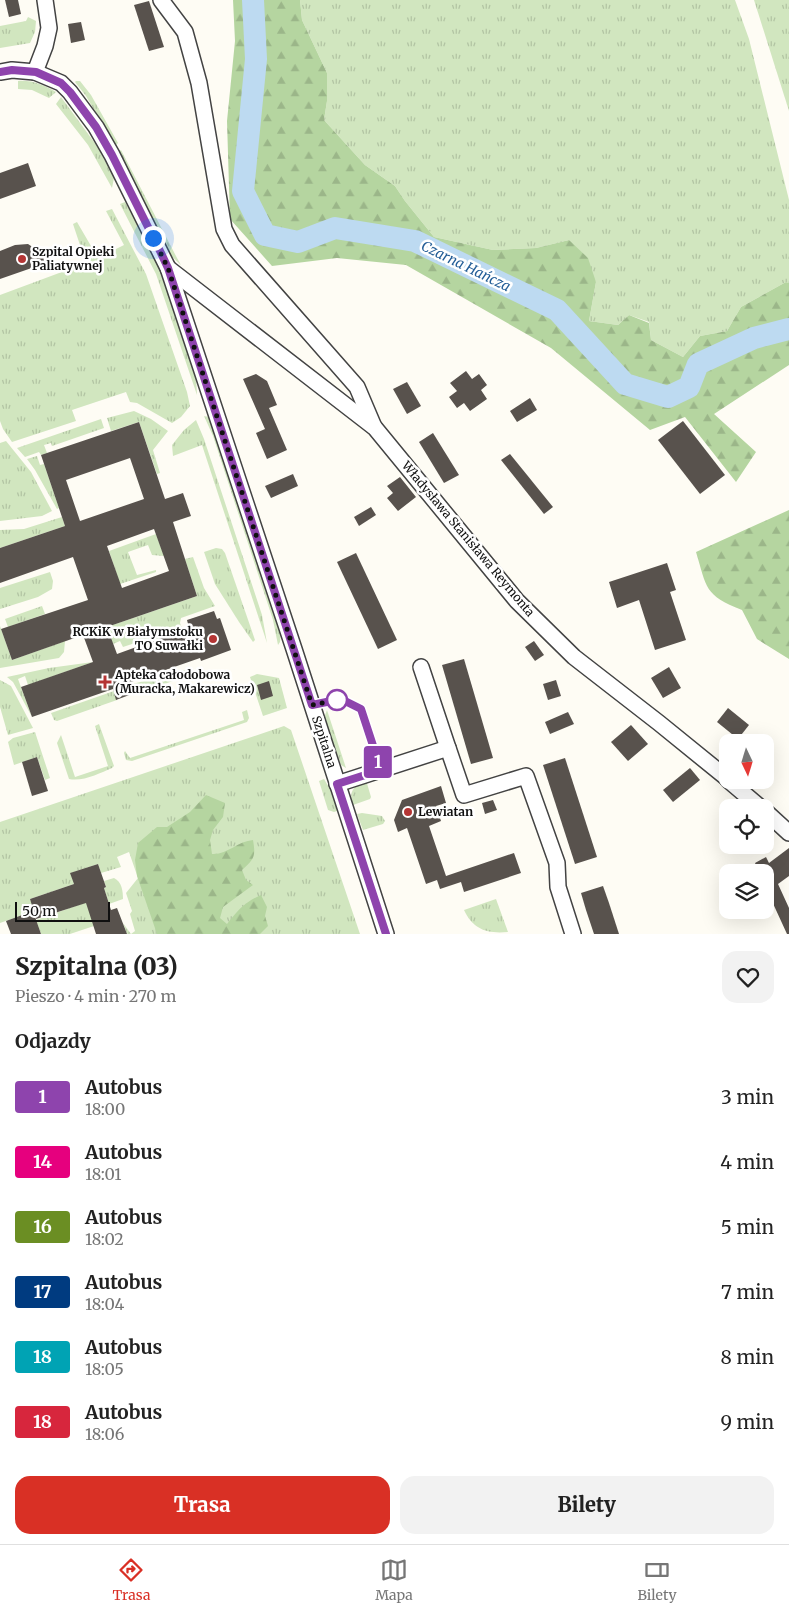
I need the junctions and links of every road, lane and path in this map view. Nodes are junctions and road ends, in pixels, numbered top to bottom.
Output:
1 (45, 0) edge
2 (161, 0) edge
3 (0, 72) edge
4 (36, 72) junction
5 (168, 268) junction
6 (374, 428) junction
7 (421, 667) dead end
8 (448, 748) junction
9 (719, 773) edge
10 (337, 784) junction
11 (738, 789) edge
12 (750, 799) edge
13 (774, 819) edge
14 (789, 833) edge
15 (386, 934) edge
16 (573, 934) edge

1 - 4 street
2 - 6 street, Władysława Stanisława Reymonta
3 - 4 street, Szpitalna
4 - 5 street, Szpitalna
5 - 6 street, Władysława Stanisława Reymonta
5 - 10 street, Szpitalna
6 - 9 street, Władysława Stanisława Reymonta
7 - 8 street
8 - 10 street
8 - 16 street
10 - 15 street, Szpitalna
11 - 12 street, Władysława Stanisława Reymonta
13 - 14 street

